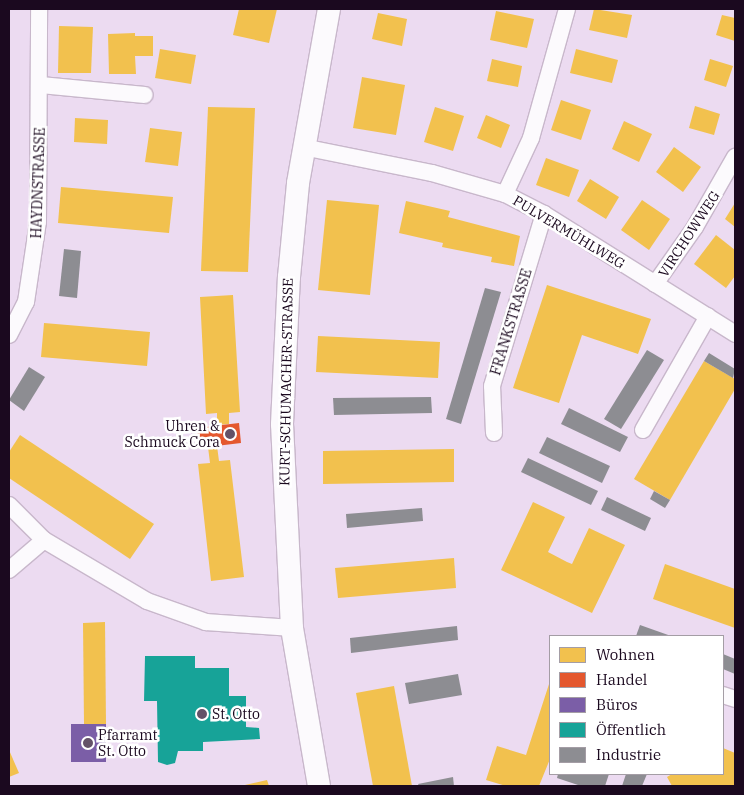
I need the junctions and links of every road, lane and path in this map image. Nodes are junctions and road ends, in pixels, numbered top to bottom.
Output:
1 (39, 9) edge
2 (329, 9) edge
3 (567, 9) edge
4 (41, 85) junction
5 (144, 95) dead end
6 (303, 147) junction
7 (735, 157) edge
8 (505, 194) junction
9 (544, 214) junction
10 (655, 284) junction
11 (708, 316) junction
12 (735, 334) edge
13 (9, 335) edge
14 (643, 430) dead end
15 (494, 433) dead end
16 (9, 505) edge
17 (44, 540) junction
18 (9, 570) edge
19 (292, 628) junction
20 (319, 786) edge

1 - 4 street, HAYDNSTRASSE
2 - 6 main road, KURT-SCHUMACHER-STRASSE
3 - 8 street
4 - 5 street
4 - 13 street, HAYDNSTRASSE
6 - 8 street, PULVERMÜHLWEG
6 - 19 main road, KURT-SCHUMACHER-STRASSE
7 - 10 street, VIRCHOWWEG
8 - 9 street, PULVERMÜHLWEG
9 - 10 street, PULVERMÜHLWEG
9 - 15 street, FRANKSTRASSE
10 - 11 street, PULVERMÜHLWEG
11 - 12 street, PULVERMÜHLWEG
11 - 14 street
16 - 17 street
17 - 18 street
17 - 19 street
19 - 20 main road, KURT-SCHUMACHER-STRASSE

